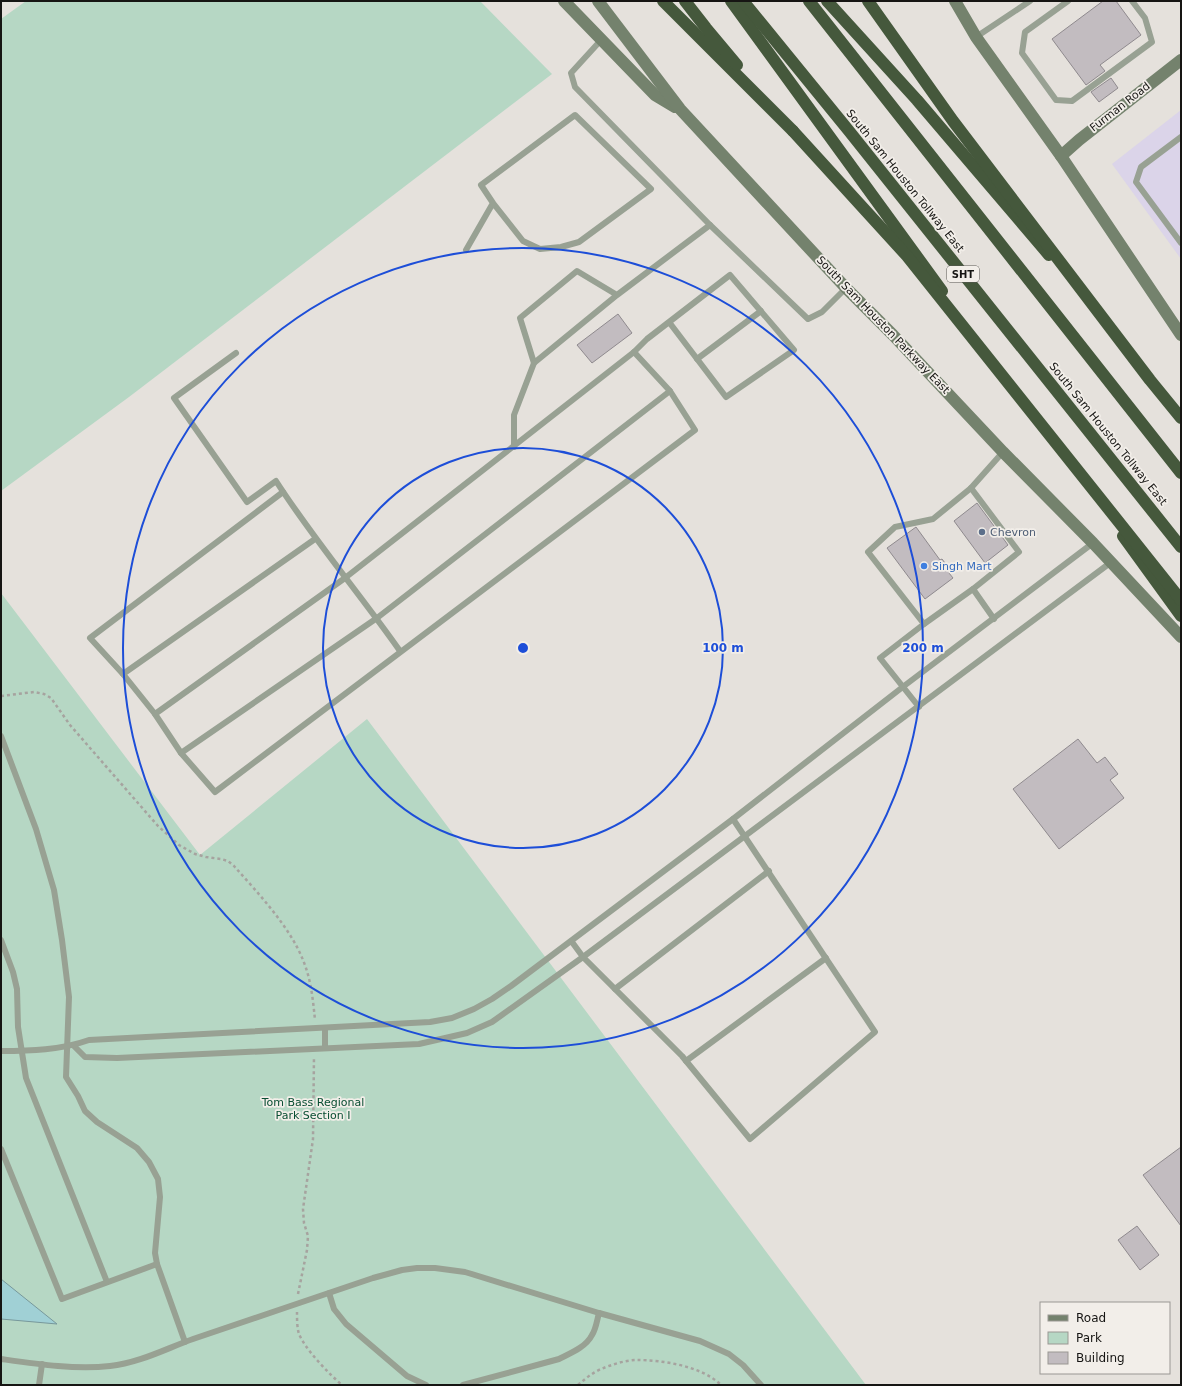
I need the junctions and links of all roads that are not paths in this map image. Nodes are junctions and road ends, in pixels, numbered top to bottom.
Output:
1 (564, 1) edge
2 (598, 1) edge
3 (663, 1) edge
4 (685, 1) edge
5 (731, 1) edge
6 (743, 1) edge
7 (809, 1) edge
8 (827, 1) edge
9 (868, 1) edge
10 (955, 1) edge
11 (1030, 1) edge
12 (1068, 1) edge
13 (1132, 1) edge
14 (976, 37) junction
15 (602, 39) junction
16 (1181, 60) edge
17 (680, 109) junction
18 (793, 131) junction
19 (1181, 137) edge
20 (1061, 156) junction
21 (493, 202) junction
22 (710, 225) junction
23 (1181, 243) edge
24 (466, 250) dead end
25 (846, 288) junction
26 (617, 295) junction
27 (761, 311) junction
28 (669, 322) junction
29 (1181, 335) edge
30 (634, 352) junction
31 (236, 353) dead end
32 (697, 359) junction
33 (534, 363) junction
34 (670, 391) junction
35 (1181, 412) edge
36 (1181, 418) edge
37 (514, 447) junction
38 (1003, 452) junction
39 (1181, 473) edge
40 (971, 488) junction
41 (283, 492) junction
42 (315, 539) junction
43 (1092, 543) junction
44 (1181, 547) edge
45 (1110, 563) junction
46 (345, 578) junction
47 (973, 589) junction
48 (1181, 600) edge
49 (1181, 616) edge
50 (376, 618) junction
51 (994, 619) junction
52 (924, 624) junction
53 (1181, 637) edge
54 (400, 652) junction
55 (123, 674) junction
56 (904, 686) junction
57 (919, 707) junction
58 (155, 714) junction
59 (1, 736) edge
60 (181, 753) junction
61 (733, 819) junction
62 (745, 836) junction
63 (768, 872) junction
64 (1, 940) edge
65 (572, 942) junction
66 (583, 957) junction
67 (826, 958) junction
68 (615, 989) junction
69 (325, 1028) junction
70 (71, 1046) junction
71 (325, 1048) junction
72 (1, 1051) edge
73 (22, 1051) junction
74 (686, 1062) junction
75 (1, 1149) edge
76 (157, 1264) junction
77 (107, 1282) junction
78 (329, 1293) junction
79 (599, 1313) junction
80 (185, 1342) junction
81 (1, 1359) edge
82 (42, 1364) junction
83 (39, 1385) edge
84 (426, 1385) edge
85 (463, 1385) edge
86 (761, 1385) edge

1 - 15 main road
2 - 17 main road, South Sam Houston Parkway East
3 - 18 highway
4 - 18 highway
5 - 49 highway
6 - 44 highway, South Sam Houston Tollway East / SHT
7 - 39 highway
8 - 35 highway
9 - 36 highway, bridge
10 - 14 main road
11 - 14 lane
12 - 13 lane
14 - 20 main road
15 - 17 main road
15 - 22 lane
16 - 20 main road, Furman Road
17 - 25 main road, South Sam Houston Parkway East
18 - 48 highway, bridge
19 - 23 lane
20 - 29 main road
21 - 21 lane
21 - 24 lane
22 - 25 lane
22 - 26 lane
25 - 38 main road, South Sam Houston Parkway East
26 - 33 lane
26 - 33 lane
27 - 28 lane
27 - 32 lane
27 - 32 lane
28 - 30 lane
28 - 32 lane
30 - 34 lane
30 - 37 lane
31 - 41 lane
33 - 37 lane
34 - 50 lane
34 - 54 lane
37 - 46 lane
38 - 40 lane
38 - 43 main road, South Sam Houston Parkway East
40 - 47 lane
40 - 52 lane
41 - 42 lane
41 - 55 lane
42 - 46 lane
42 - 55 lane
43 - 45 main road, South Sam Houston Parkway East
43 - 51 lane
45 - 53 main road, South Sam Houston Parkway East
45 - 57 lane
46 - 50 lane
46 - 58 lane
47 - 51 lane
47 - 52 lane
50 - 54 lane
50 - 60 lane
51 - 56 lane
52 - 56 lane
54 - 60 lane
55 - 58 lane
56 - 57 lane
56 - 61 lane
57 - 62 lane
58 - 60 lane
59 - 70 lane
61 - 62 lane
61 - 65 lane
62 - 63 lane
62 - 66 lane
63 - 67 lane
63 - 68 lane
64 - 73 lane
65 - 66 lane
65 - 69 lane
66 - 68 lane
66 - 71 lane
67 - 74 lane
67 - 74 lane
68 - 74 lane
69 - 70 lane
69 - 71 lane
70 - 71 lane
70 - 73 lane
70 - 76 lane
72 - 73 lane
73 - 77 lane
75 - 77 lane
76 - 77 lane
76 - 80 lane
78 - 79 lane
78 - 80 lane
78 - 84 lane
79 - 85 lane
79 - 86 lane
80 - 82 lane
81 - 82 lane
82 - 83 lane

